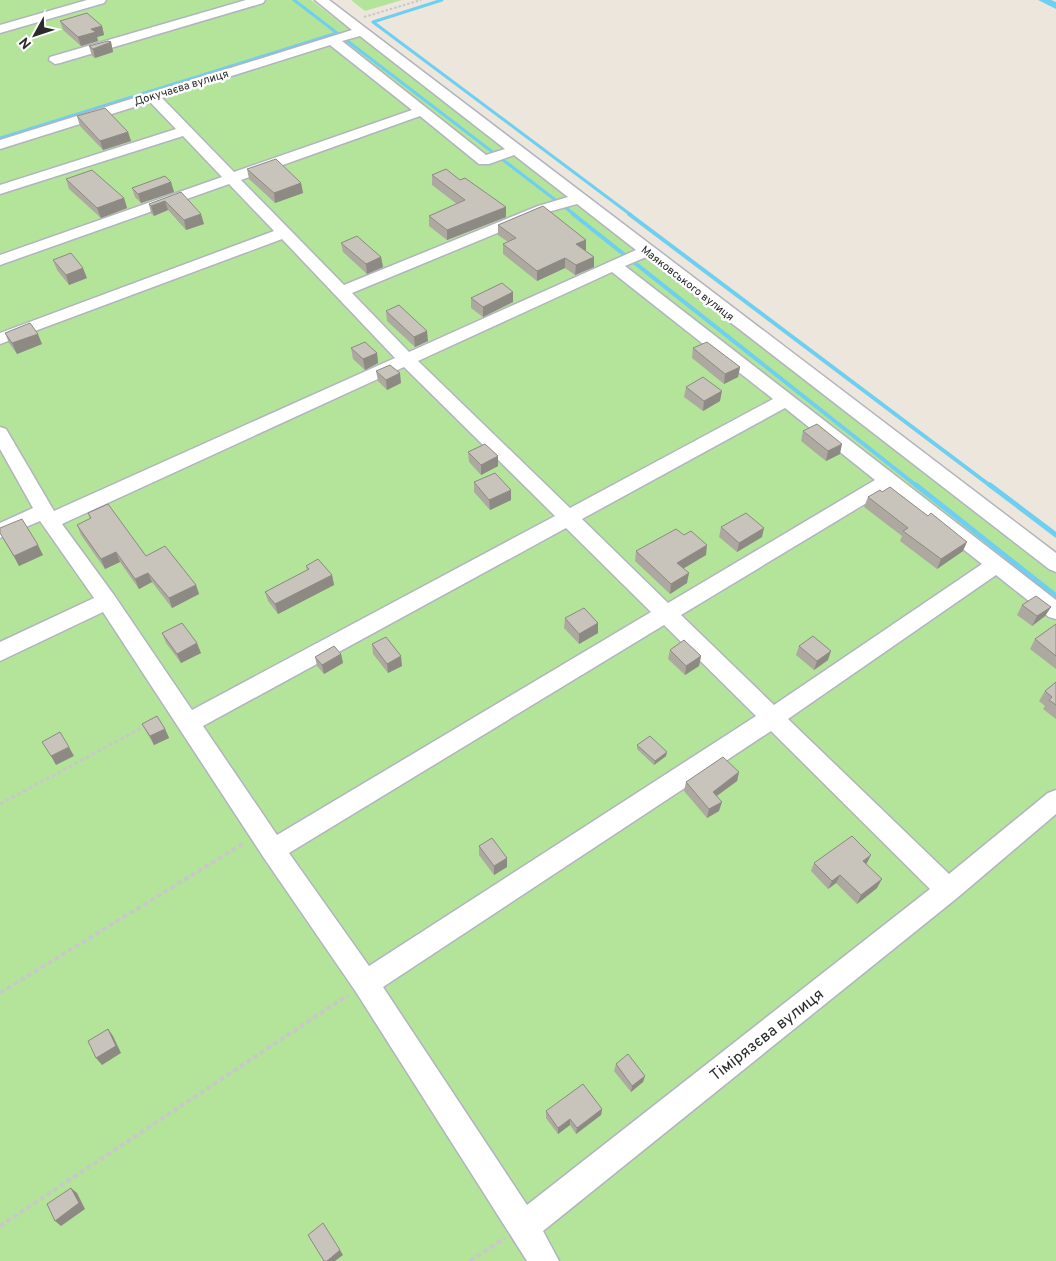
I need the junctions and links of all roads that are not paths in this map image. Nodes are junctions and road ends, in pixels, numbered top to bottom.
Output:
1 (100, 0) edge
2 (259, 0) edge
3 (321, 0) edge
4 (0, 28) edge
5 (354, 29) junction
6 (334, 40) junction
7 (55, 60) dead end
8 (152, 96) junction
9 (422, 111) junction
10 (185, 131) junction
11 (0, 145) edge
12 (505, 154) junction
13 (231, 178) junction
14 (0, 190) edge
15 (578, 199) junction
16 (284, 233) junction
17 (646, 251) junction
18 (0, 260) edge
19 (613, 265) junction
20 (341, 292) junction
21 (0, 339) edge
22 (763, 341) junction
23 (732, 357) junction
24 (406, 359) junction
25 (786, 400) junction
26 (0, 433) edge
27 (889, 480) junction
28 (47, 516) junction
29 (568, 517) junction
30 (0, 531) edge
31 (996, 564) junction
32 (1056, 564) edge
33 (107, 601) junction
34 (1056, 611) edge
35 (666, 614) junction
36 (0, 652) edge
37 (184, 716) junction
38 (772, 718) junction
39 (1056, 800) edge
40 (267, 841) junction
41 (948, 890) junction
42 (365, 983) junction
43 (524, 1227) junction
44 (544, 1261) edge

1 - 4 street
2 - 7 street
3 - 5 street, Маяковського вулиця
5 - 6 street, Докучаєва вулиця
5 - 12 street, Маяковського вулиця
6 - 8 street, Докучаєва вулиця
6 - 9 street
8 - 10 street
8 - 11 street, Докучаєва вулиця
9 - 12 street
9 - 13 street
10 - 13 street
10 - 14 street
12 - 15 street, Маяковського вулиця
13 - 16 street
13 - 18 street
15 - 17 street, Маяковського вулиця
15 - 20 street
16 - 20 street
16 - 21 street
17 - 19 street
17 - 22 street, Маяковського вулиця
19 - 23 street
19 - 24 street
20 - 24 street
22 - 23 street
22 - 32 street, Маяковського вулиця
23 - 25 street
24 - 28 street
24 - 29 street
25 - 27 street
25 - 29 street
26 - 28 street
27 - 31 street
27 - 35 street
28 - 30 street
28 - 33 street
29 - 35 street
29 - 37 street
31 - 34 street
31 - 38 street
33 - 36 street
33 - 37 street
35 - 38 street
35 - 40 street
37 - 40 street
38 - 41 street
38 - 42 street
39 - 41 street, Тімірязєва вулиця
40 - 42 street
41 - 43 street, Тімірязєва вулиця
42 - 43 street
43 - 44 street

